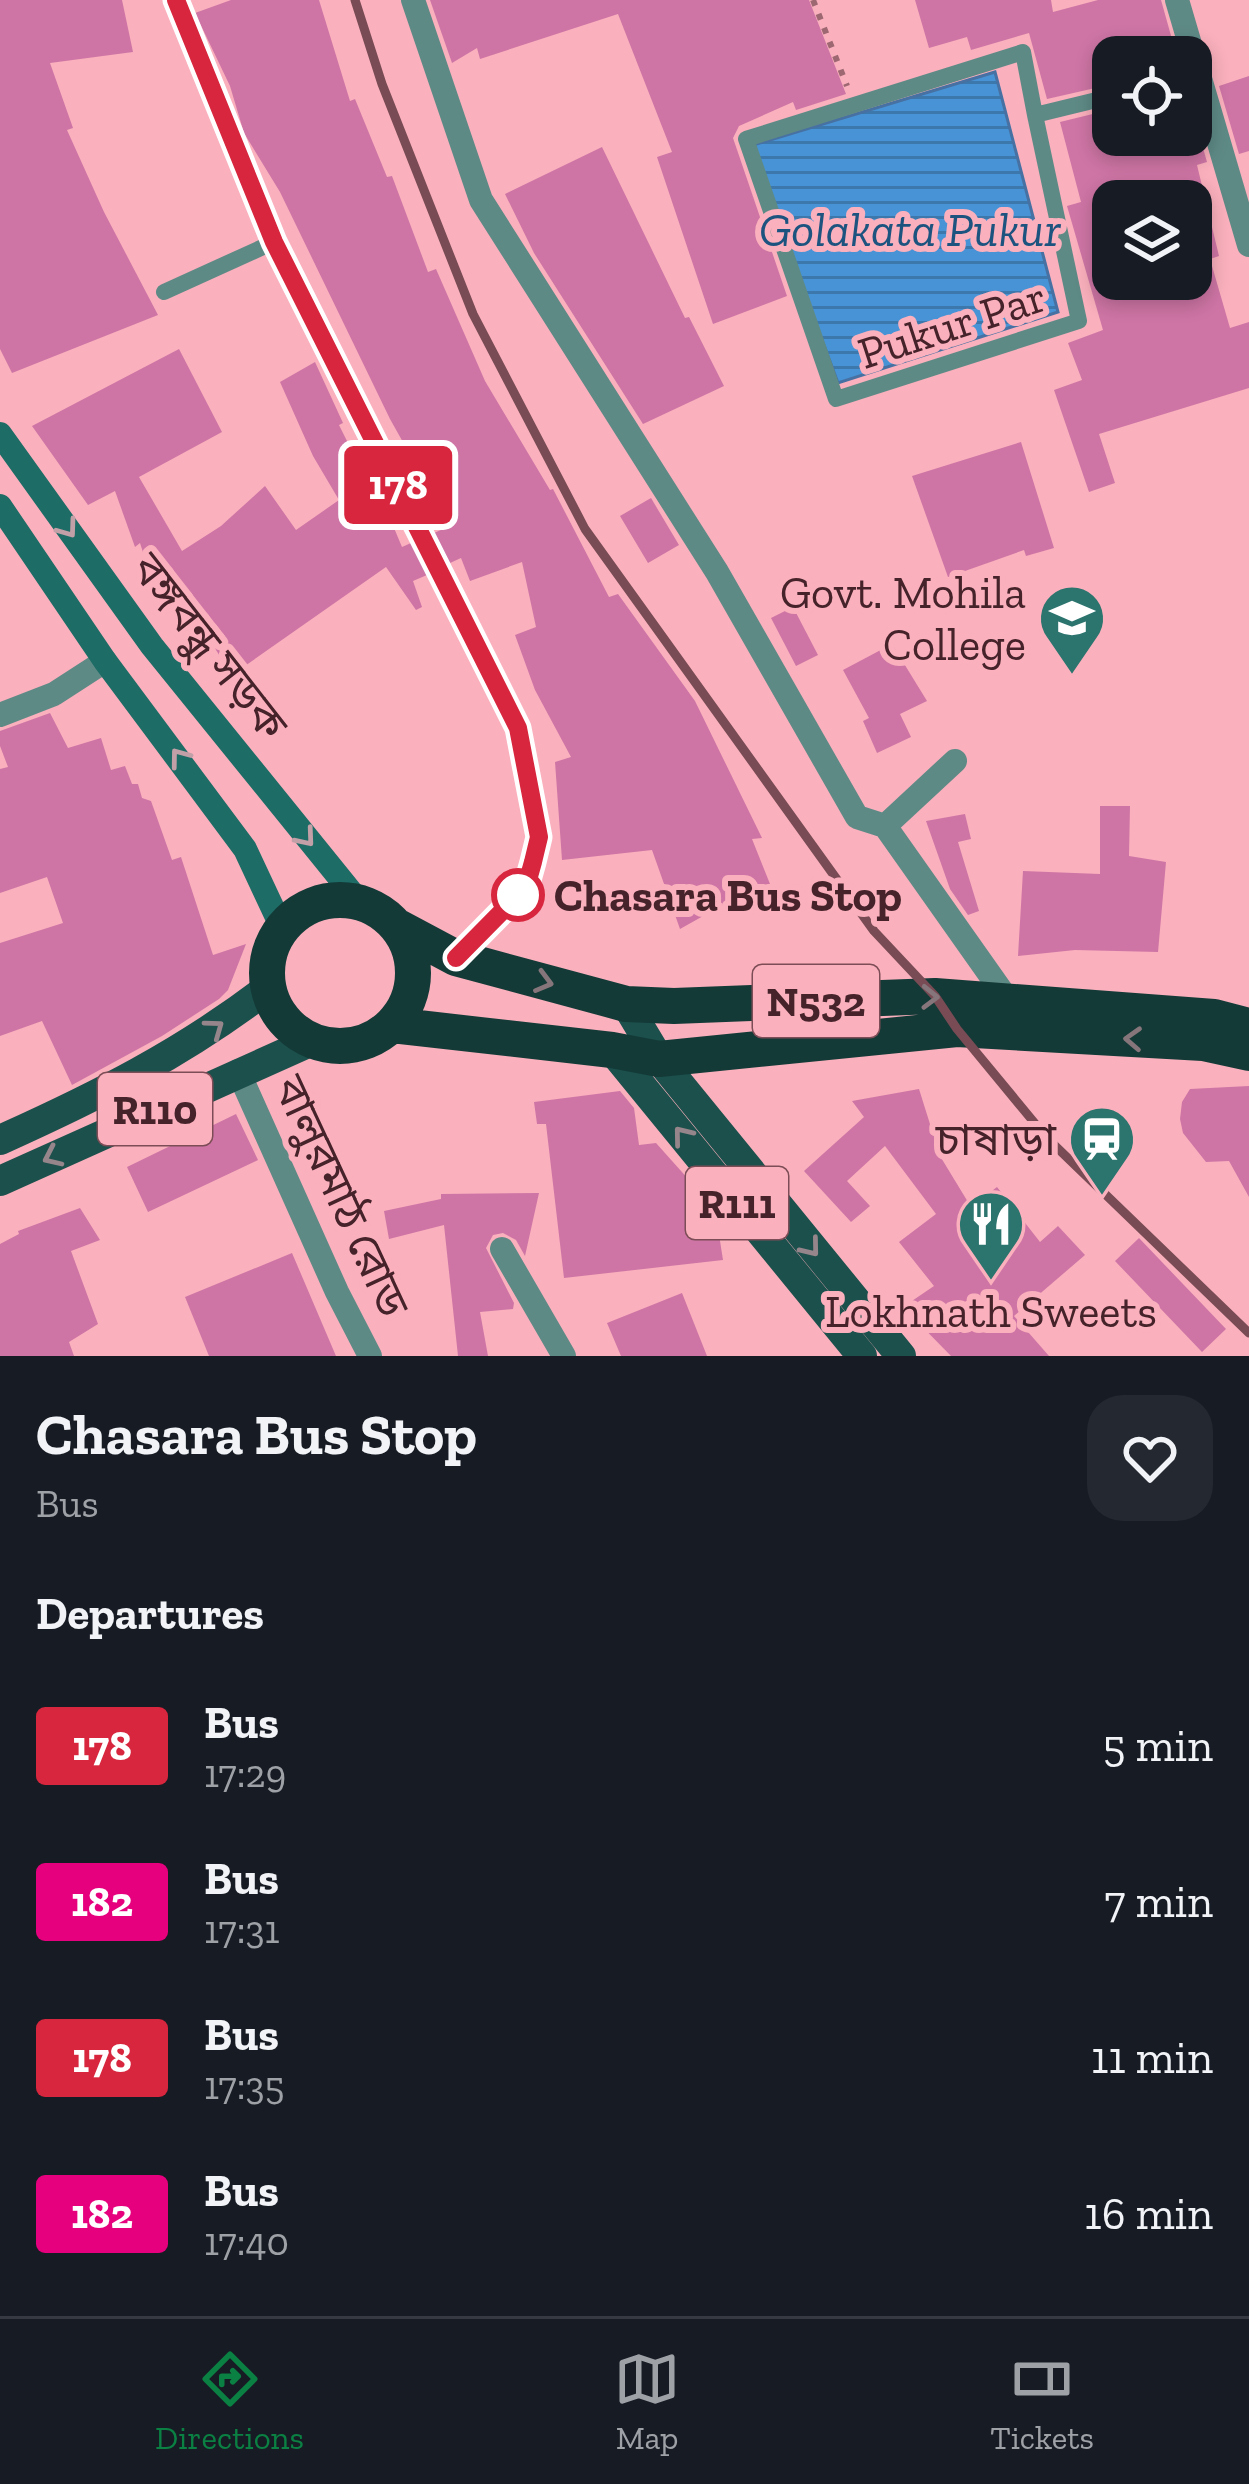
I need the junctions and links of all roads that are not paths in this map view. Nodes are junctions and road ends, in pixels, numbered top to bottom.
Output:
1 (176, 0) edge
2 (412, 0) edge
3 (1177, 0) edge
4 (1186, 36) edge
5 (1092, 101) edge
6 (1035, 115) junction
7 (1212, 119) edge
8 (1242, 196) edge
9 (274, 242) junction
10 (1249, 244) edge
11 (164, 292) dead end
12 (0, 434) edge
13 (0, 506) edge
14 (105, 661) junction
15 (0, 715) edge
16 (956, 761) dead end
17 (885, 826) junction
18 (360, 903) junction
19 (396, 926) junction
20 (283, 928) junction
21 (456, 958) junction
22 (268, 988) junction
23 (1010, 1003) junction
24 (626, 1004) junction
25 (392, 1025) junction
26 (1249, 1026) edge
27 (312, 1041) junction
28 (612, 1050) junction
29 (1249, 1053) edge
30 (659, 1059) junction
31 (238, 1071) junction
32 (0, 1140) edge
33 (0, 1181) edge
34 (502, 1250) dead end
35 (858, 1354) edge
36 (370, 1356) edge
37 (564, 1356) edge
38 (901, 1356) edge

1 - 9 lane
2 - 17 street
3 - 4 street
5 - 6 lane
6 - 6 lane, Pukur Par
7 - 8 street
8 - 10 street
9 - 11 lane
9 - 21 lane
12 -> 18 main road, বঙ্গবন্ধু সড়ক
13 - 14 main road, বঙ্গবন্ধু সড়ক
14 - 15 street
20 -> 14 main road, বঙ্গবন্ধু সড়ক
16 - 17 street
17 - 23 street
18 - 19 highway
18 - 20 highway
19 - 21 highway, N532
19 - 25 highway
20 - 22 highway
21 -> 24 highway, N532
22 - 27 highway
32 -> 22 main road, R110
24 -> 23 highway, N532
23 - 26 highway, N532
24 - 30 main road
25 - 27 highway
25 - 28 highway, N532
27 - 31 main road, R110
28 - 30 highway, N532
35 -> 28 main road, R111
29 -> 30 highway, N532
30 -> 38 main road, R111
31 -> 33 main road, R110
31 - 36 street, বালুরমাঠ রোড
34 - 37 street

